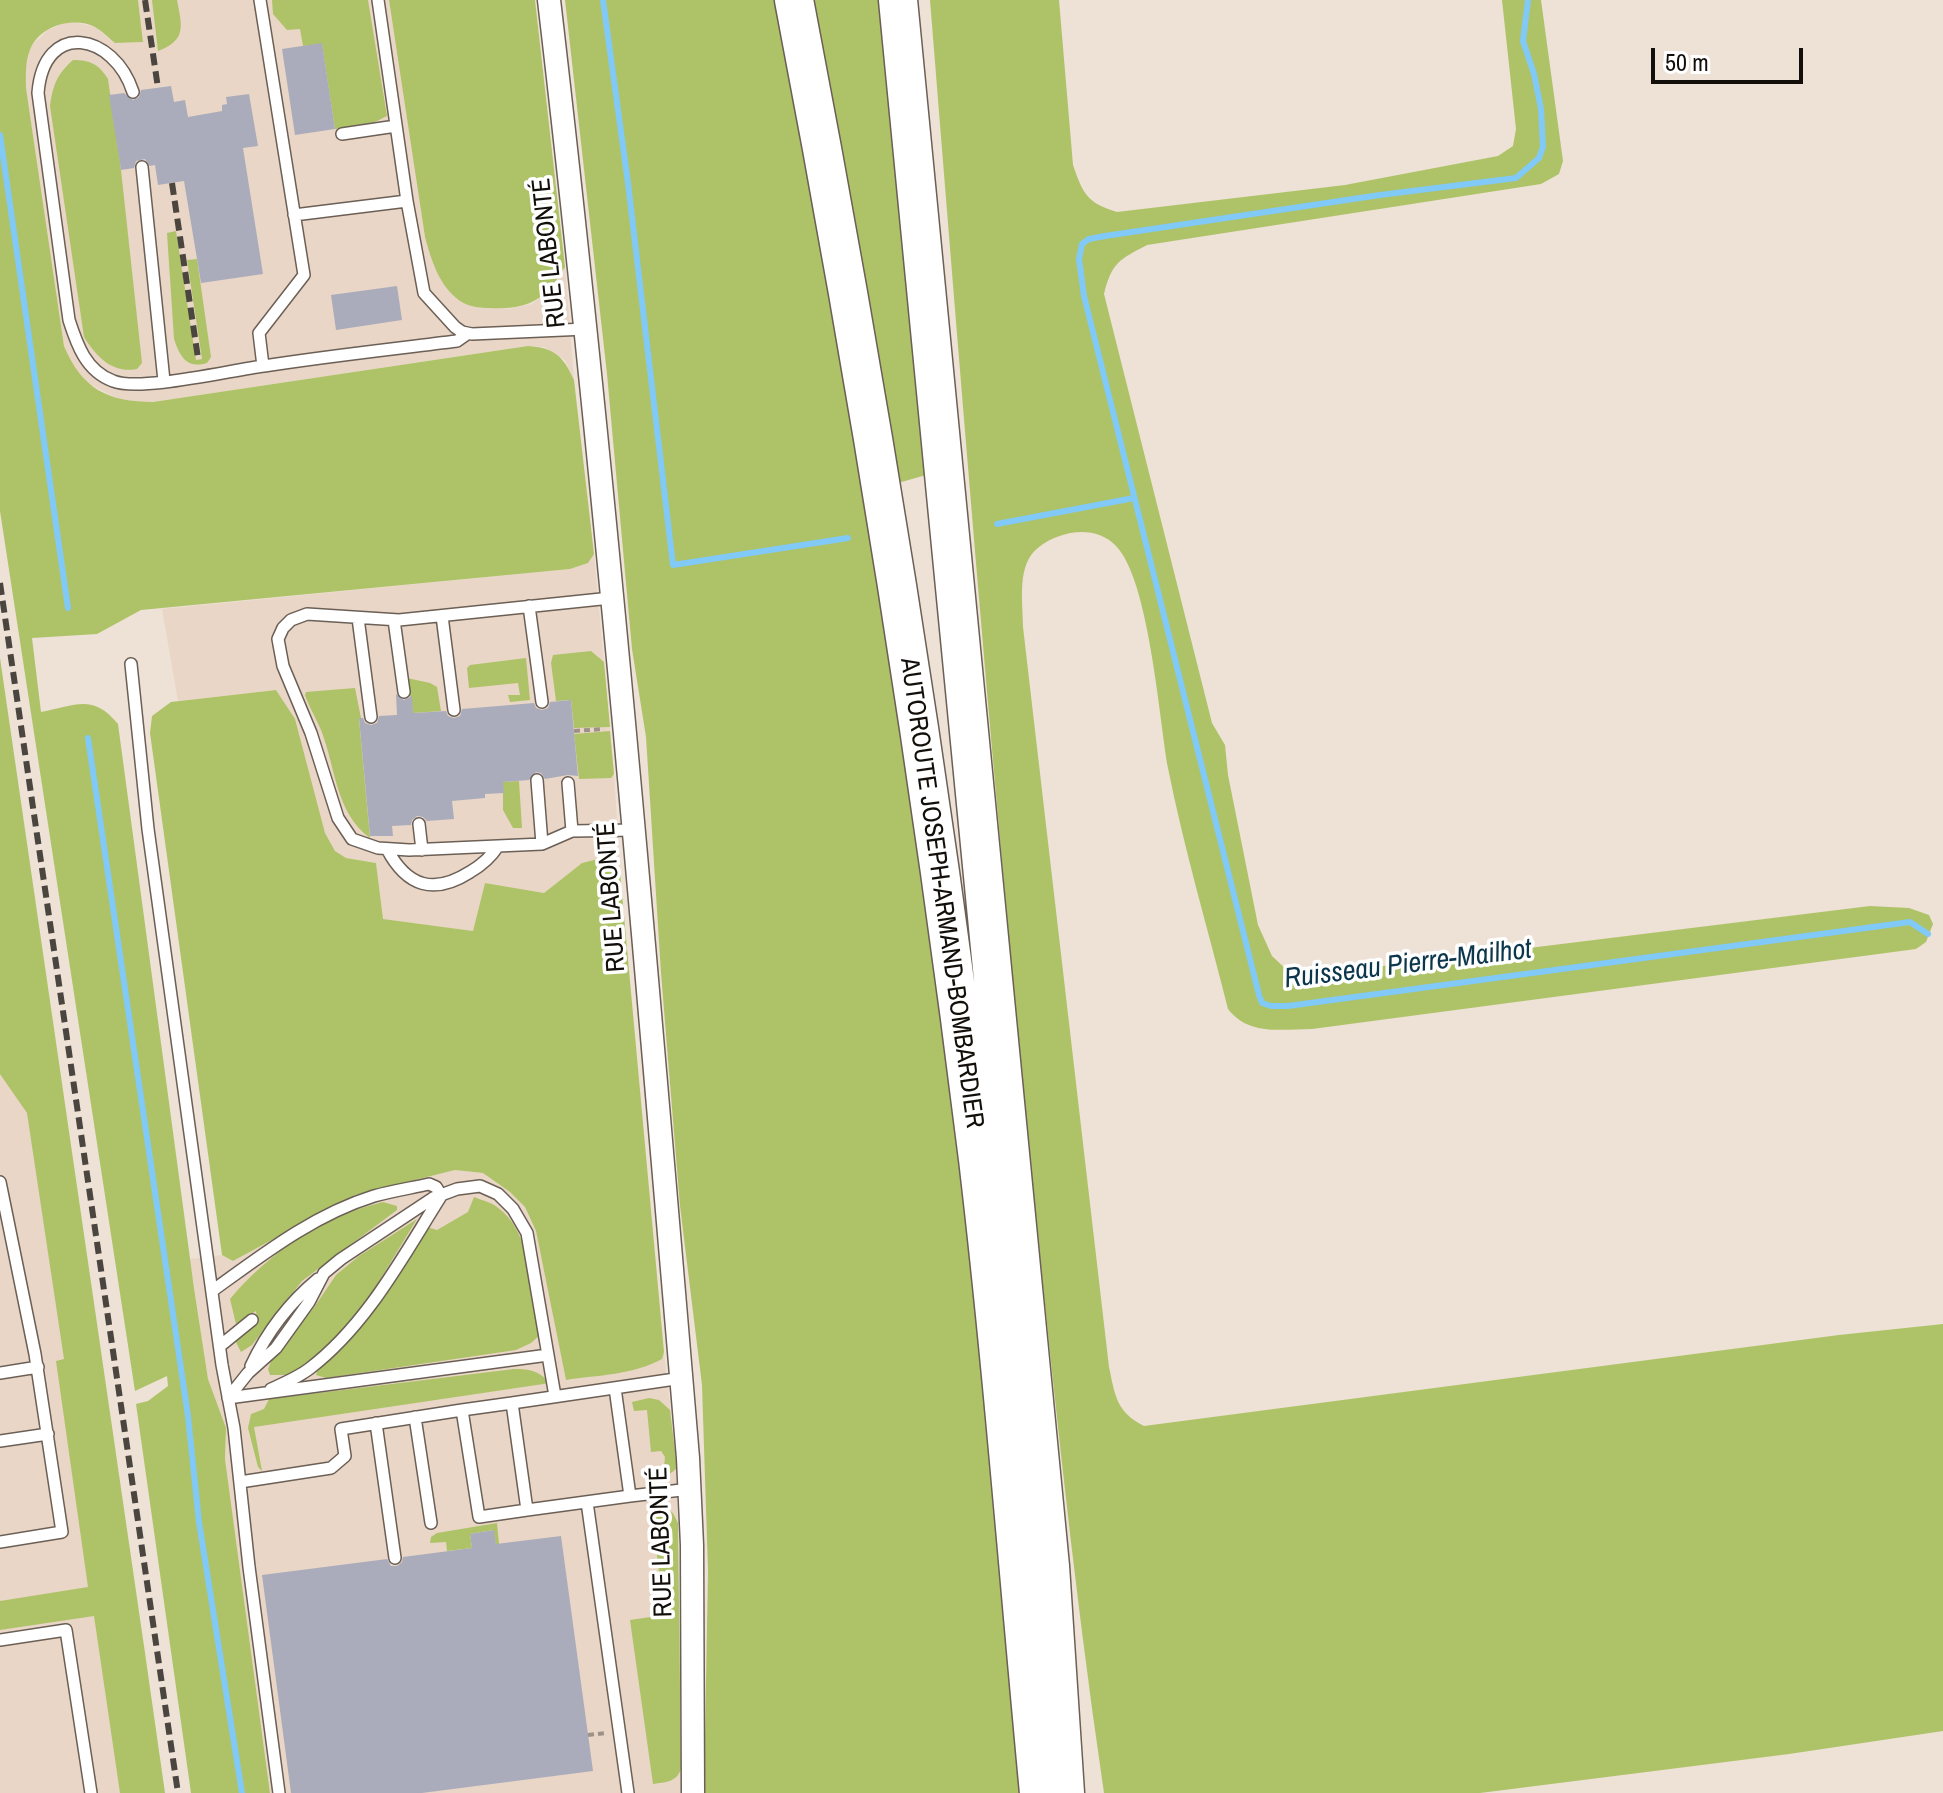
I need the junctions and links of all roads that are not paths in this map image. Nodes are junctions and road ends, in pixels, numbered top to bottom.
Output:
1 (260, 0) edge
2 (378, 0) edge
3 (549, 0) edge
4 (794, 0) edge
5 (899, 5) edge
6 (133, 92) dead end
7 (396, 126) junction
8 (342, 134) dead end
9 (142, 167) dead end
10 (407, 201) junction
11 (294, 215) junction
12 (586, 329) junction
13 (467, 334) junction
14 (263, 366) junction
15 (164, 381) junction
16 (611, 598) junction
17 (529, 606) junction
18 (442, 616) junction
19 (358, 618) junction
20 (394, 620) junction
21 (131, 664) dead end
22 (404, 692) dead end
23 (542, 702) dead end
24 (454, 710) dead end
25 (371, 717) dead end
26 (537, 780) dead end
27 (568, 783) dead end
28 (419, 824) dead end
29 (635, 830) junction
30 (572, 831) junction
31 (542, 844) junction
32 (498, 846) junction
33 (387, 849) junction
34 (422, 850) junction
35 (0, 1182) edge
36 (441, 1195) junction
37 (212, 1291) junction
38 (252, 1320) dead end
39 (220, 1346) junction
40 (548, 1355) junction
41 (38, 1367) junction
42 (0, 1373) edge
43 (682, 1378) junction
44 (615, 1388) junction
45 (262, 1394) junction
46 (555, 1396) junction
47 (228, 1398) junction
48 (512, 1403) junction
49 (462, 1410) junction
50 (415, 1417) junction
51 (376, 1423) junction
52 (48, 1434) junction
53 (0, 1441) edge
54 (240, 1482) junction
55 (690, 1489) junction
56 (630, 1496) junction
57 (587, 1502) junction
58 (527, 1510) junction
59 (431, 1523) dead end
60 (0, 1542) edge
61 (395, 1558) dead end
62 (1050, 1566) junction
63 (0, 1640) edge
64 (91, 1793) edge
65 (279, 1793) edge
66 (628, 1793) edge
67 (693, 1793) edge
68 (1039, 1793) edge
69 (1065, 1793) edge
70 (1088, 1793) edge

1 - 11 lane
2 - 7 lane
3 - 12 street, RUE LABONTÉ
4 - 68 highway, AUTOROUTE JOSEPH-ARMAND-BOMBARDIER
5 - 62 highway, AUTOROUTE JOSEPH-ARMAND-BOMBARDIER
6 - 15 lane
7 - 8 lane
7 - 10 lane
9 - 15 lane
10 - 11 lane
10 - 13 lane
11 - 14 lane
12 - 13 lane
12 - 16 street, RUE LABONTÉ
13 - 14 lane
14 - 15 lane
16 - 17 lane
16 - 29 street, RUE LABONTÉ
17 - 18 lane
17 - 23 lane
18 - 20 lane
18 - 24 lane
19 - 20 lane
19 - 25 lane
19 - 33 lane
20 - 22 lane
21 - 37 lane
26 - 31 lane
27 - 30 lane
28 - 34 lane
29 - 30 lane
29 - 43 street, RUE LABONTÉ
30 - 31 lane
31 - 32 lane
32 - 33 lane
32 - 34 lane
33 - 34 lane
35 - 41 lane
36 - 37 lane
36 - 40 lane
36 - 45 lane
36 - 47 lane
37 - 39 lane
38 - 39 lane
39 - 47 lane
40 - 45 lane
40 - 46 lane
41 - 42 lane
41 - 52 lane
43 - 44 lane
43 - 55 street, RUE LABONTÉ
44 - 46 lane
44 - 56 lane
45 - 47 lane
46 - 48 lane
47 - 54 lane
48 - 49 lane
48 - 58 lane
49 - 50 lane
49 - 58 lane
50 - 51 lane
50 - 59 lane
51 - 54 lane
51 - 61 lane
52 - 53 lane
52 - 60 lane
54 - 65 lane
55 - 56 lane
55 - 67 street, RUE LABONTÉ
56 - 57 lane
57 - 58 lane
57 - 66 lane
62 - 69 highway
62 - 70 highway
63 - 64 lane

